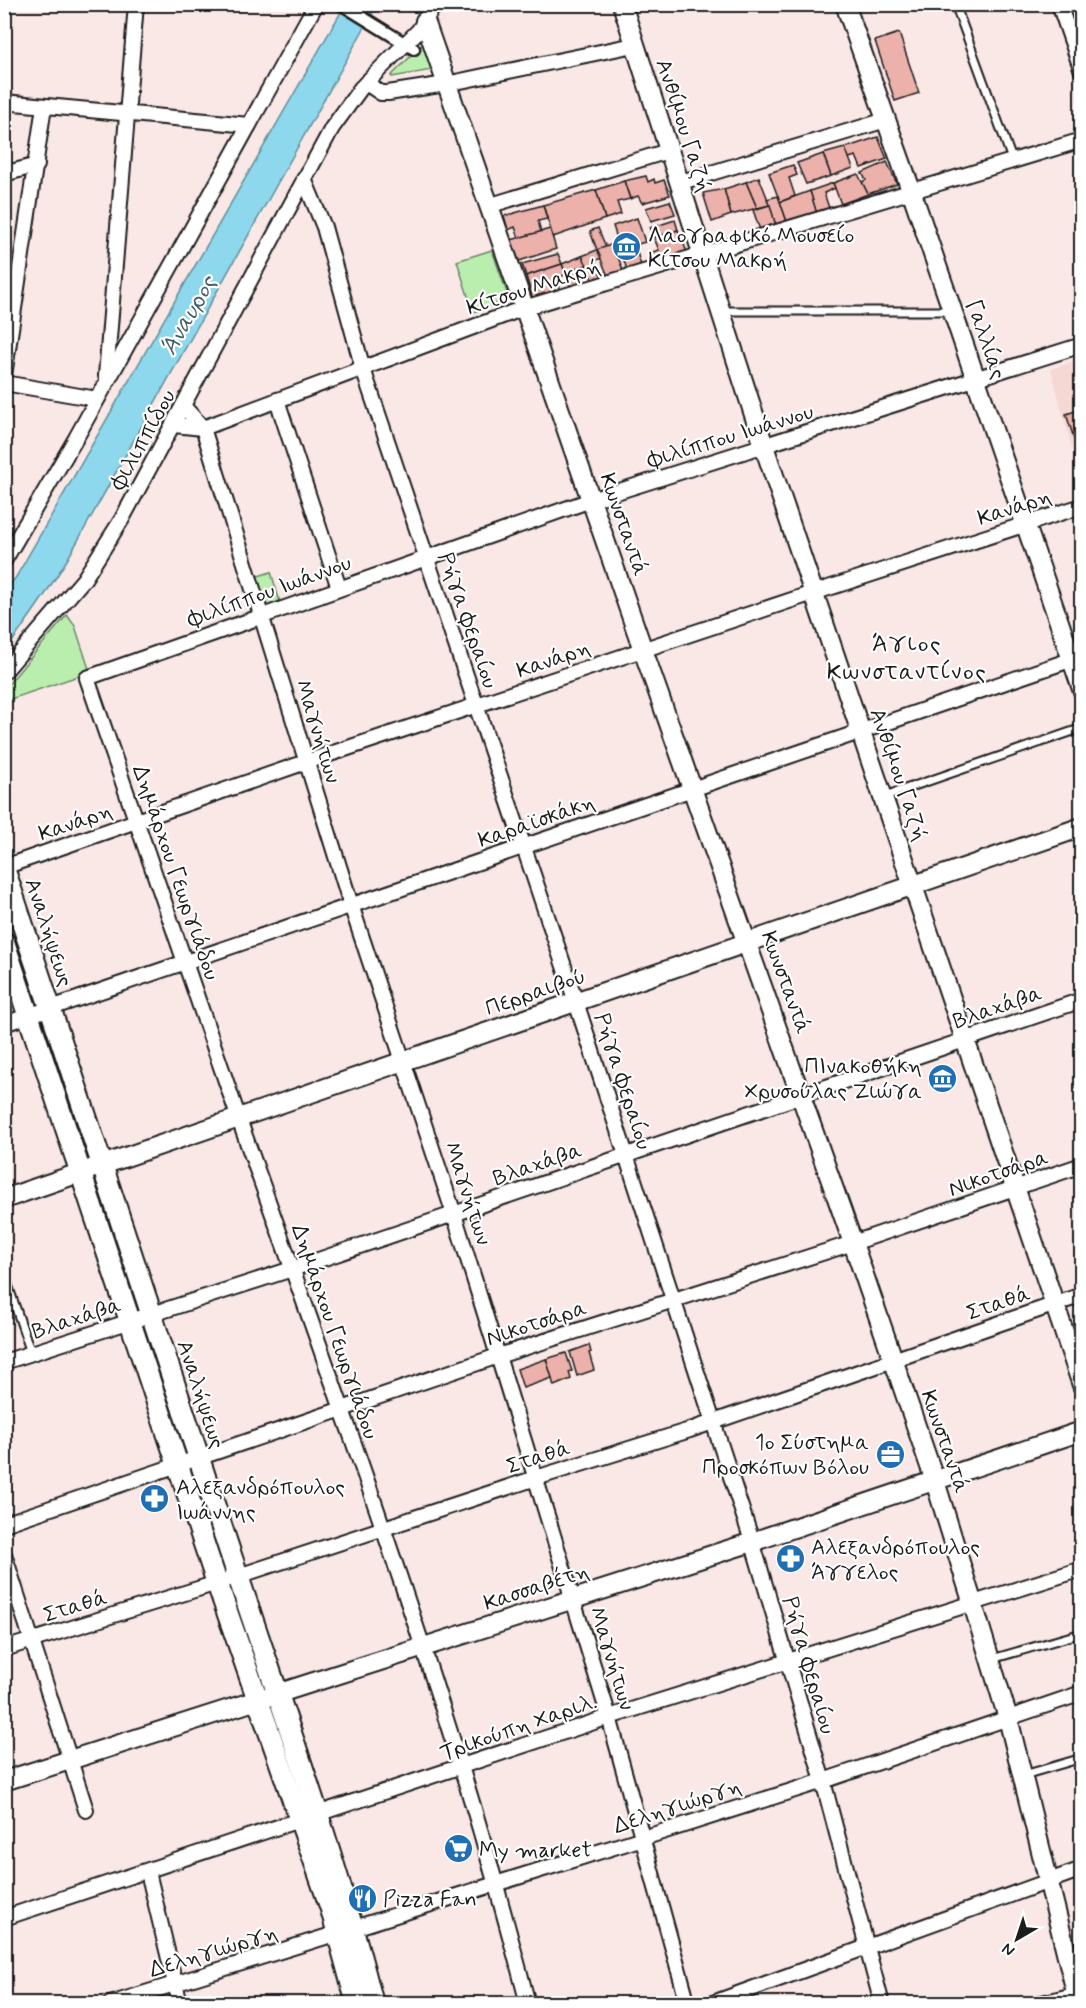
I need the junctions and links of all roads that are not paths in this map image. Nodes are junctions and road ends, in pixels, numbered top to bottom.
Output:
1 (136, 4) edge
2 (315, 4) edge
3 (341, 4) edge
4 (435, 4) edge
5 (622, 4) edge
6 (845, 4) edge
7 (955, 4) edge
8 (1059, 4) edge
9 (425, 21) junction
10 (634, 45) junction
11 (410, 47) junction
12 (1082, 71) edge
13 (366, 83) junction
14 (446, 84) junction
15 (4, 102) edge
16 (44, 106) junction
17 (127, 113) junction
18 (886, 120) junction
19 (249, 126) junction
20 (1082, 140) edge
21 (668, 151) junction
22 (1013, 162) junction
23 (37, 165) junction
24 (4, 174) edge
25 (303, 179) junction
26 (678, 183) junction
27 (912, 193) junction
28 (488, 206) junction
29 (702, 255) junction
30 (524, 308) junction
31 (720, 311) junction
32 (953, 311) junction
33 (1082, 345) edge
34 (363, 369) junction
35 (4, 376) edge
36 (975, 379) junction
37 (4, 383) edge
38 (105, 383) junction
39 (97, 399) junction
40 (277, 400) junction
41 (184, 407) junction
42 (174, 426) junction
43 (203, 428) junction
44 (764, 446) junction
45 (591, 500) junction
46 (1082, 506) edge
47 (1025, 524) junction
48 (425, 557) junction
49 (4, 561) edge
50 (339, 588) junction
51 (813, 593) junction
52 (261, 616) junction
53 (643, 650) junction
54 (1076, 658) edge
55 (4, 672) edge
56 (87, 678) joint
57 (1082, 689) edge
58 (476, 706) junction
59 (1082, 728) edge
60 (860, 732) junction
61 (306, 762) junction
62 (693, 789) junction
63 (882, 797) junction
64 (138, 822) junction
65 (1082, 827) edge
66 (523, 847) junction
67 (4, 867) edge
68 (912, 886) junction
69 (351, 905) junction
70 (4, 942) edge
71 (747, 943) junction
72 (185, 962) junction
73 (1082, 1000) edge
74 (576, 1002) junction
75 (50, 1008) junction
76 (28, 1016) junction
77 (4, 1024) edge
78 (965, 1039) junction
79 (404, 1061) junction
80 (802, 1095) junction
81 (239, 1118) junction
82 (625, 1154) junction
83 (1082, 1165) edge
84 (101, 1166) junction
85 (81, 1173) junction
86 (1015, 1188) junction
87 (4, 1199) edge
88 (454, 1214) junction
89 (854, 1243) junction
90 (292, 1269) junction
91 (4, 1273) edge
92 (1082, 1295) edge
93 (673, 1299) junction
94 (1055, 1305) junction
95 (151, 1315) junction
96 (130, 1322) junction
97 (31, 1353) junction
98 (498, 1356) junction
99 (893, 1361) junction
100 (4, 1362) edge
101 (1082, 1385) edge
102 (343, 1410) junction
103 (713, 1423) junction
104 (1082, 1431) edge
105 (198, 1459) junction
106 (177, 1466) junction
107 (536, 1478) junction
108 (934, 1481) junction
109 (4, 1524) edge
110 (382, 1529) junction
111 (752, 1541) junction
112 (4, 1554) edge
113 (1082, 1569) edge
114 (237, 1576) junction
115 (217, 1583) junction
116 (573, 1599) junction
117 (974, 1604) junction
118 (1082, 1633) edge
119 (33, 1640) junction
120 (4, 1649) edge
121 (423, 1649) junction
122 (991, 1660) junction
123 (788, 1661) junction
124 (1082, 1693) edge
125 (278, 1695) junction
126 (258, 1701) junction
127 (609, 1717) junction
128 (1008, 1718) junction
129 (1082, 1758) edge
130 (69, 1761) junction
131 (461, 1767) junction
132 (1023, 1775) junction
133 (4, 1781) edge
134 (823, 1781) junction
135 (86, 1810) dead end
136 (308, 1817) junction
137 (643, 1838) junction
138 (1082, 1869) edge
139 (148, 1872) junction
140 (1049, 1881) junction
141 (496, 1883) junction
142 (4, 1918) edge
143 (346, 1930) junction
144 (867, 1948) junction
145 (176, 1984) junction
146 (1079, 1997) edge
147 (110, 2004) edge
148 (180, 2004) edge
149 (357, 2004) edge
150 (373, 2004) edge
151 (528, 2004) edge
152 (688, 2004) edge
153 (710, 2004) edge
154 (882, 2004) edge
155 (1038, 2004) edge

1 - 17 street
2 - 19 street
3 - 11 street
4 - 9 street, Φιλιππίδου
5 - 10 street, Ανθίμου Γαζή
6 - 18 street, Γαλλίας
7 - 22 lane
8 - 12 street
9 - 11 street, Φιλιππίδου
9 - 14 street, Κωνσταντά
10 - 14 street
10 - 21 street, Ανθίμου Γαζή
11 - 13 street, Φιλιππίδου
13 - 14 street
13 - 25 street, Φιλιππίδου
14 - 28 street, Κωνσταντά
15 - 16 street
16 - 17 street
16 - 23 street
17 - 19 street
17 - 38 street
18 - 26 street
18 - 27 street, Γαλλίας
19 - 38 street
20 - 22 street, Κίτσου Μακρή
21 - 26 street, Ανθίμου Γαζή
21 - 28 street
22 - 27 street, Κίτσου Μακρή
23 - 24 street
23 - 35 street
25 - 34 street, Ρήγα Φεραίου
25 - 41 street, Φιλιππίδου
26 - 29 street, Ανθίμου Γαζή
27 - 29 street, Κίτσου Μακρή
27 - 32 street, Γαλλίας
28 - 30 street, Κωνσταντά
29 - 30 street, Κίτσου Μακρή
29 - 31 street, Ανθίμου Γαζή
30 - 34 street, Κίτσου Μακρή
30 - 45 street, Κωνσταντά
31 - 32 lane
31 - 44 street, Ανθίμου Γαζή
32 - 36 street, Γαλλίας
33 - 36 street, Φιλίππου Ιωάννου
34 - 40 street, Κίτσου Μακρή
34 - 48 street, Ρήγα Φεραίου
36 - 44 street, Φιλίππου Ιωάννου
36 - 47 street, Γαλλίας
37 - 39 street
38 - 39 street
39 - 49 street
40 - 43 street, Κίτσου Μακρή
40 - 50 street
41 - 42 street, Φιλιππίδου
41 - 43 street, Μαγνήτων
42 - 43 street, Κίτσου Μακρή
42 - 55 street, Φιλιππίδου
43 - 52 street, Μαγνήτων
44 - 45 street, Φιλίππου Ιωάννου
44 - 51 street, Ανθίμου Γαζή
45 - 48 street, Φιλίππου Ιωάννου
45 - 53 street, Κωνσταντά
46 - 47 street, Κανάρη
47 - 51 street, Κανάρη
47 - 54 street, Γαλλίας
48 - 50 street, Φιλίππου Ιωάννου
48 - 58 street, Ρήγα Φεραίου
50 - 52 street, Φιλίππου Ιωάννου
51 - 53 street, Κανάρη
51 - 60 street, Ανθίμου Γαζή
52 - 56 street, Φιλίππου Ιωάννου
52 - 61 street, Μαγνήτων
53 - 58 street, Κανάρη
53 - 62 street, Κωνσταντά
54 - 57 street, Γαλλίας
54 - 60 street, Καραϊσκάκη
56 - 64 street, Δημάρχου Γεωργιάδου
58 - 61 street, Κανάρη
58 - 66 street, Ρήγα Φεραίου
59 - 63 lane
60 - 62 street, Καραϊσκάκη
60 - 63 street, Ανθίμου Γαζή
61 - 64 street, Κανάρη
61 - 69 street, Μαγνήτων
62 - 66 street, Καραϊσκάκη
62 - 71 street, Κωνσταντά
63 - 68 street, Ανθίμου Γαζή
64 - 67 street, Κανάρη
64 - 72 street, Δημάρχου Γεωργιάδου
65 - 68 street, Περραιβού
66 - 69 street, Καραϊσκάκη
66 - 74 street, Ρήγα Φεραίου
67 - 75 main road, Αναλήψεως
68 - 71 street, Περραιβού
68 - 78 street, Ανθίμου Γαζή
69 - 72 street, Καραϊσκάκη
69 - 79 street, Μαγνήτων
70 - 76 main road, Αναλήψεως
71 - 74 street, Περραιβού
71 - 80 street, Κωνσταντά
72 - 75 street, Καραϊσκάκη
72 - 81 street, Δημάρχου Γεωργιάδου
73 - 78 street, Βλαχάβα
74 - 79 street, Περραιβού
74 - 82 street, Ρήγα Φεραίου
75 - 76 street, Καραϊσκάκη
75 - 84 main road, Αναλήψεως
76 - 77 street, Καραϊσκάκη
76 - 85 main road, Αναλήψεως
78 - 80 street, Βλαχάβα
78 - 86 street, Ανθίμου Γαζή
79 - 81 street, Περραιβού
79 - 88 street, Μαγνήτων
80 - 82 street, Βλαχάβα
80 - 89 street, Κωνσταντά
81 - 84 street, Περραιβού
81 - 90 street, Δημάρχου Γεωργιάδου
82 - 88 street, Βλαχάβα
82 - 93 street, Ρήγα Φεραίου
83 - 86 street, Νικοτσάρα
84 - 85 street, Περραιβού
84 - 95 main road, Αναλήψεως
85 - 87 street, Περραιβού
85 - 96 main road, Αναλήψεως
86 - 89 street, Νικοτσάρα
86 - 94 street, Ανθίμου Γαζή
88 - 90 street, Βλαχάβα
88 - 98 street, Μαγνήτων
89 - 93 street, Νικοτσάρα
89 - 99 street, Κωνσταντά
90 - 95 street, Βλαχάβα
90 - 102 street, Δημάρχου Γεωργιάδου
91 - 97 lane
92 - 94 street, Σταθά
93 - 98 street, Νικοτσάρα
93 - 103 street, Ρήγα Φεραίου
94 - 99 street, Σταθά
94 - 101 street, Ανθίμου Γαζή
95 - 96 street, Βλαχάβα
95 - 105 main road, Αναλήψεως
96 - 97 street, Βλαχάβα
96 - 106 main road, Αναλήψεως
97 - 100 street, Βλαχάβα
98 - 102 street, Νικοτσάρα
98 - 107 street, Μαγνήτων
99 - 103 street, Σταθά
99 - 108 street, Κωνσταντά
102 - 105 street, Νικοτσάρα
102 - 110 street, Δημάρχου Γεωργιάδου
103 - 107 street, Σταθά
103 - 111 street, Ρήγα Φεραίου
104 - 108 street, Κασσαβέτη
105 - 106 street, Νικοτσάρα
105 - 114 main road, Αναλήψεως
106 - 109 street, Νικοτσάρα
106 - 115 main road, Αναλήψεως
107 - 110 street, Σταθά
107 - 116 street, Μαγνήτων
108 - 111 street, Κασσαβέτη
108 - 117 street, Κωνσταντά
110 - 114 street, Σταθά
110 - 121 street, Δημάρχου Γεωργιάδου
111 - 116 street, Κασσαβέτη
111 - 123 street, Ρήγα Φεραίου
112 - 119 street
113 - 117 street, Τρικούπη Χαριλ.
114 - 115 street, Σταθά
114 - 125 main road, Αναλήψεως
115 - 119 street, Σταθά
115 - 126 main road, Αναλήψεως
116 - 121 street, Κασσαβέτη
116 - 127 street, Μαγνήτων
117 - 122 street, Κωνσταντά
117 - 123 street, Τρικούπη Χαριλ.
118 - 122 lane
119 - 120 street, Σταθά
119 - 130 street
121 - 125 street, Κασσαβέτη
121 - 131 street, Δημάρχου Γεωργιάδου
122 - 128 street, Κωνσταντά
123 - 127 street, Τρικούπη Χαριλ.
123 - 134 street, Ρήγα Φεραίου
124 - 128 street, Δεληγιώργη
125 - 126 street, Κασσαβέτη
125 - 136 main road, Αναλήψεως
126 - 130 street, Κασσαβέτη
126 - 136 main road, Αναλήψεως
127 - 131 street, Τρικούπη Χαριλ.
127 - 137 street, Μαγνήτων
128 - 132 street, Κωνσταντά
128 - 134 street, Δεληγιώργη
129 - 132 lane
130 - 133 street, Κασσαβέτη
130 - 135 street
131 - 136 street, Τρικούπη Χαριλ.
131 - 141 street, Δημάρχου Γεωργιάδου
132 - 140 street, Κωνσταντά
134 - 137 street, Δεληγιώργη
134 - 144 street, Ρήγα Φεραίου
136 - 139 street, Τρικούπη Χαριλ.
136 - 143 main road, Αναλήψεως
137 - 141 street, Δεληγιώργη
137 - 152 street, Μαγνήτων
138 - 140 street
139 - 142 street, Τρικούπη Χαριλ.
139 - 145 street
140 - 144 street
140 - 146 street, Κωνσταντά
141 - 143 street, Δεληγιώργη
141 - 151 street, Δημάρχου Γεωργιάδου
143 - 145 street, Δεληγιώργη
143 - 149 main road, Αναλήψεως
143 - 150 main road, Αναλήψεως
144 - 153 street
144 - 154 street, Ρήγα Φεραίου
145 - 147 street, Δεληγιώργη
145 - 148 street
146 - 155 street

